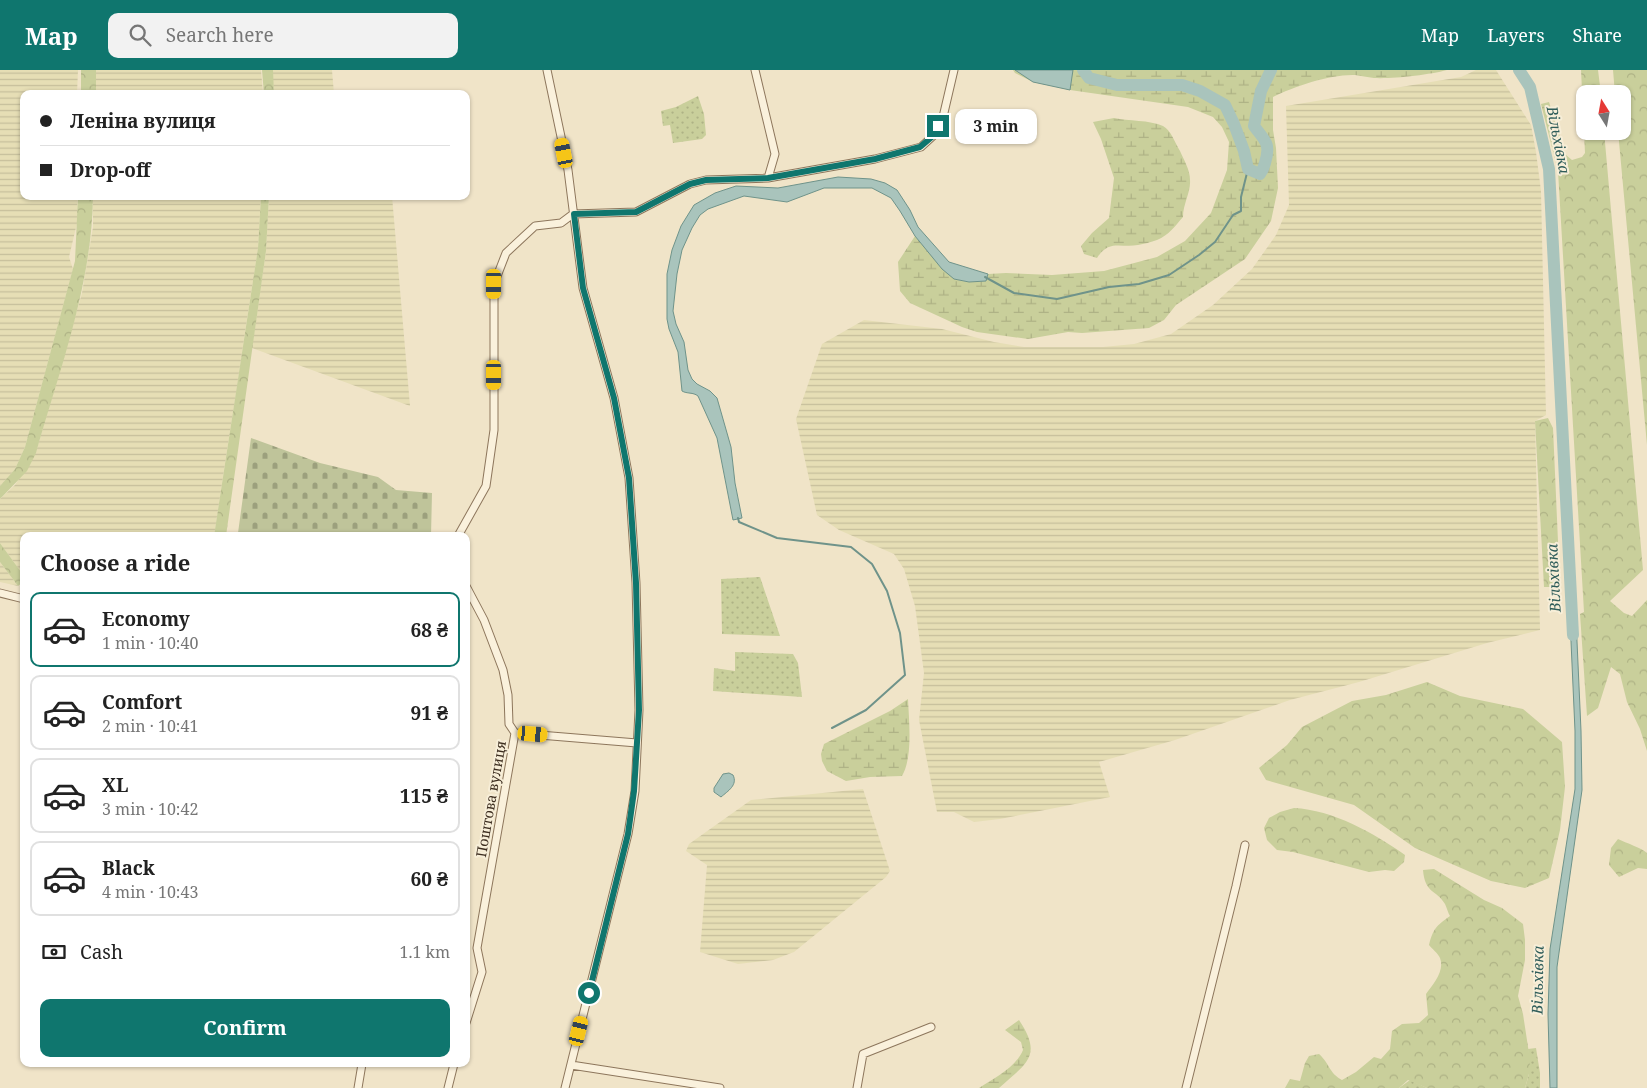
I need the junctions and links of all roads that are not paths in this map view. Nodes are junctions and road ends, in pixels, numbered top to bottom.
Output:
1 (547, 70) edge
2 (756, 70) edge
3 (954, 70) edge
4 (768, 178) junction
5 (574, 214) junction
6 (460, 532) edge
7 (0, 593) edge
8 (470, 594) edge
9 (20, 598) edge
10 (515, 733) junction
11 (637, 743) junction
12 (1245, 845) dead end
13 (470, 1010) edge
14 (931, 1027) dead end
15 (571, 1066) junction
16 (362, 1067) edge
17 (453, 1067) edge
18 (358, 1088) edge
19 (448, 1088) edge
20 (565, 1088) edge
21 (720, 1088) edge
22 (857, 1088) edge
23 (1186, 1088) edge

1 - 5 street
2 - 4 street
3 - 4 street
4 - 5 street
5 - 6 street
5 - 11 street
7 - 9 street
8 - 10 street, Поштова вулиця
10 - 11 street
10 - 13 street, Поштова вулиця
11 - 15 street
12 - 23 street
14 - 22 street
15 - 20 street
15 - 21 street
16 - 18 street
17 - 19 street

